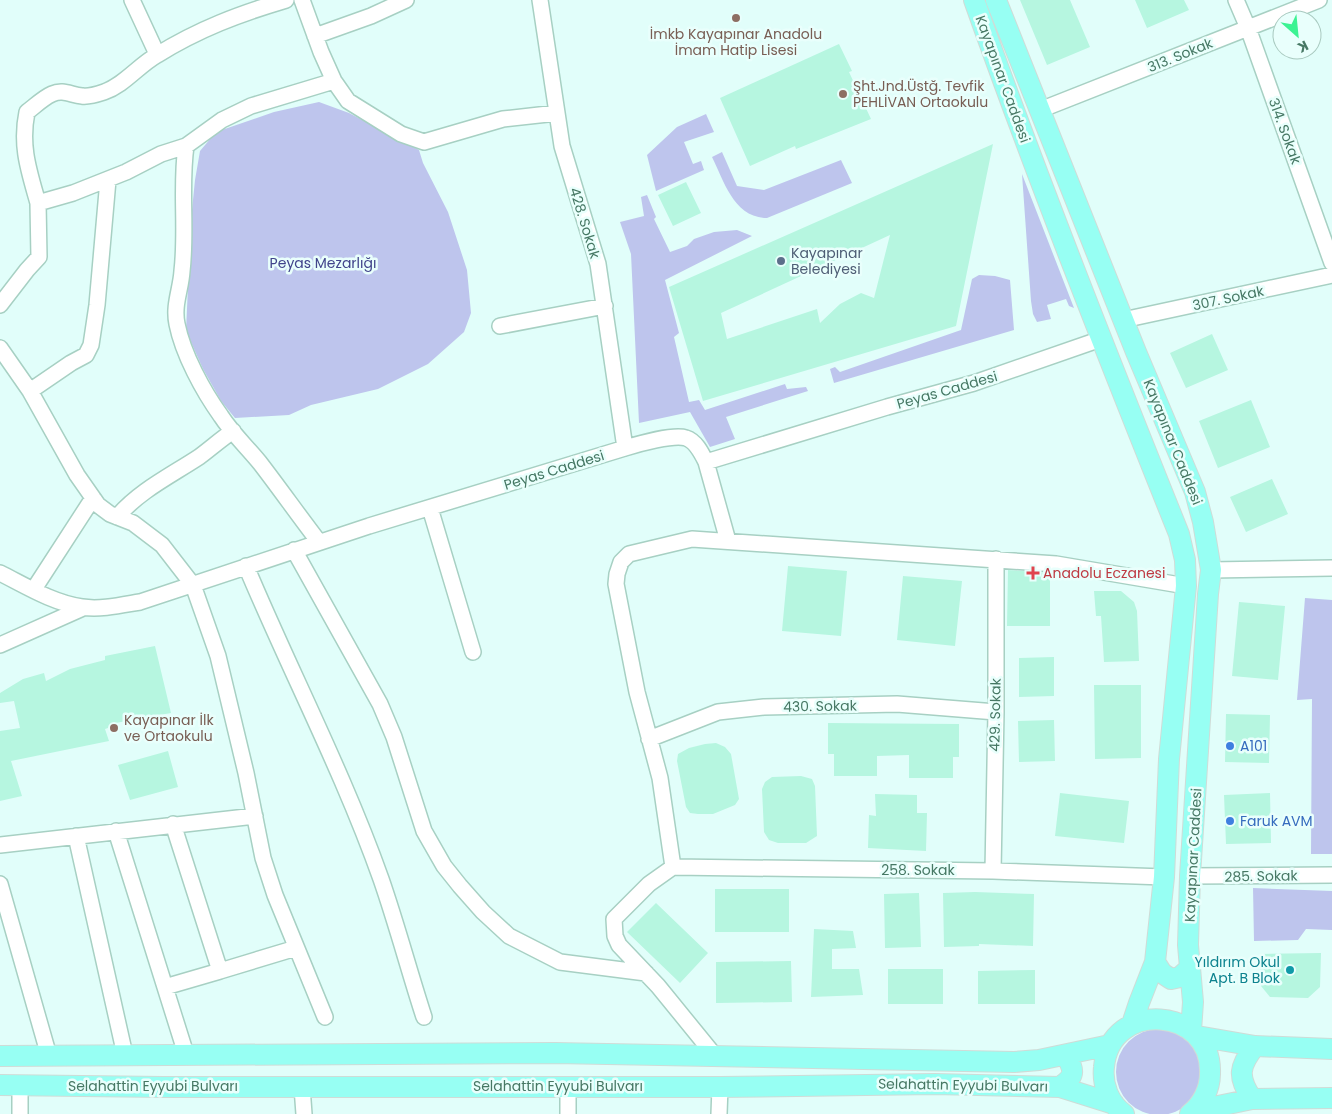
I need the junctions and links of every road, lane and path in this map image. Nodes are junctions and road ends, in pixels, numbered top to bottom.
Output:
1 (132, 0) edge
2 (286, 0) edge
3 (302, 0) edge
4 (406, 0) edge
5 (540, 0) edge
6 (974, 0) edge
7 (996, 0) edge
8 (1236, 0) edge
9 (1319, 0) edge
10 (1248, 28) junction
11 (315, 36) junction
12 (157, 54) junction
13 (334, 81) junction
14 (1040, 110) junction
15 (557, 113) junction
16 (186, 146) junction
17 (108, 180) junction
18 (38, 203) junction
19 (1332, 263) edge
20 (1332, 275) edge
21 (0, 305) edge
22 (605, 306) junction
23 (1123, 320) junction
24 (500, 326) dead end
25 (1101, 339) junction
26 (0, 348) edge
27 (30, 391) junction
28 (233, 431) junction
29 (625, 448) junction
30 (706, 462) junction
31 (93, 498) junction
32 (430, 508) junction
33 (117, 517) junction
34 (728, 541) junction
35 (319, 542) junction
36 (294, 550) junction
37 (996, 559) junction
38 (246, 566) junction
39 (1332, 568) edge
40 (1211, 570) junction
41 (0, 574) edge
42 (192, 585) junction
43 (1186, 586) junction
44 (34, 589) junction
45 (83, 608) junction
46 (0, 645) edge
47 (473, 652) dead end
48 (996, 712) junction
49 (650, 739) junction
50 (255, 816) junction
51 (172, 824) junction
52 (116, 831) junction
53 (76, 836) junction
54 (0, 845) edge
55 (673, 867) junction
56 (993, 871) junction
57 (1332, 875) edge
58 (1190, 876) junction
59 (1164, 877) junction
60 (0, 884) edge
61 (296, 948) junction
62 (1156, 962) junction
63 (1190, 968) junction
64 (220, 971) junction
65 (646, 974) junction
66 (165, 987) junction
67 (325, 1017) dead end
68 (424, 1017) dead end
69 (1132, 1024) junction
70 (1194, 1033) junction
71 (1110, 1045) junction
72 (1255, 1046) junction
73 (1332, 1048) edge
74 (186, 1054) junction
75 (125, 1055) junction
76 (1066, 1055) junction
77 (0, 1056) edge
78 (49, 1056) junction
79 (715, 1056) junction
80 (10, 1085) edge
81 (568, 1086) junction
82 (302, 1087) junction
83 (720, 1087) junction
84 (1060, 1087) junction
85 (1332, 1098) edge
86 (1252, 1099) junction
87 (1119, 1111) edge
88 (1192, 1112) edge
89 (20, 1114) edge
90 (304, 1114) edge
91 (568, 1114) edge
92 (719, 1114) edge

1 - 12 street
2 - 12 street
3 - 11 street
4 - 11 street
5 - 15 street, 428. Sokak
6 - 25 main road, Kayapınar Caddesi
7 - 14 main road, Kayapınar Caddesi
8 - 10 street, 314. Sokak
9 - 10 street, 313. Sokak
10 - 14 street, 313. Sokak
10 - 19 street, 314. Sokak
11 - 13 street
12 - 18 street
13 - 15 street
13 - 16 street
14 - 23 main road, Kayapınar Caddesi
15 - 22 street, 428. Sokak
16 - 17 street
16 - 28 street
17 - 18 street
17 - 27 street
18 - 21 street
20 - 23 street, 307. Sokak
22 - 24 street
22 - 29 street, 428. Sokak
23 - 40 main road, Kayapınar Caddesi
25 - 30 street, Peyas Caddesi
25 - 43 main road, Kayapınar Caddesi
26 - 27 street
27 - 31 street
28 - 33 street
28 - 35 street
29 - 30 street, Peyas Caddesi
29 - 32 street, Peyas Caddesi
30 - 34 street
31 - 33 street
31 - 44 street
32 - 35 street, Peyas Caddesi
32 - 47 street
33 - 42 street
34 - 37 street
34 - 49 street
35 - 36 street, Peyas Caddesi
36 - 38 street, Peyas Caddesi
36 - 65 street
37 - 43 street
37 - 48 street, 429. Sokak
38 - 42 street, Peyas Caddesi
38 - 68 street
39 - 40 street
40 - 58 main road, Kayapınar Caddesi
41 - 44 street, Peyas Caddesi
42 - 45 street, Peyas Caddesi
42 - 50 street
43 - 59 main road, Kayapınar Caddesi
44 - 45 street, Peyas Caddesi
45 - 46 street
48 - 49 street, 430. Sokak
48 - 56 street, 429. Sokak
49 - 55 street
50 - 51 street
50 - 61 street
51 - 52 street
51 - 64 street
52 - 53 street
52 - 66 street
53 - 54 street
53 - 75 street
55 - 56 street, 258. Sokak
55 - 65 street
56 - 59 street, 258. Sokak
57 - 58 street, 285. Sokak
58 - 63 main road, Kayapınar Caddesi
59 - 62 main road, Kayapınar Caddesi
60 - 78 street
61 - 64 street
61 - 67 street
62 - 63 main road
62 - 69 main road, Kayapınar Caddesi
63 - 70 main road, Kayapınar Caddesi
64 - 66 street
65 - 79 street
66 - 74 street
69 - 70 main road
69 - 71 main road
70 - 72 main road
70 - 88 main road
71 - 76 main road, Selahattin Eyyubi Bulvarı
71 - 87 main road
72 - 73 main road
72 - 86 main road
74 - 75 main road, Selahattin Eyyubi Bulvarı
74 - 79 main road, Selahattin Eyyubi Bulvarı
75 - 78 main road, Selahattin Eyyubi Bulvarı
76 - 79 main road, Selahattin Eyyubi Bulvarı
76 - 84 main road
77 - 78 main road, Selahattin Eyyubi Bulvarı
80 - 82 main road, Selahattin Eyyubi Bulvarı
80 - 89 street
81 - 82 main road, Selahattin Eyyubi Bulvarı
81 - 83 main road, Selahattin Eyyubi Bulvarı
81 - 91 street
82 - 90 street
83 - 84 main road, Selahattin Eyyubi Bulvarı
83 - 92 street
84 - 87 main road, Selahattin Eyyubi Bulvarı
85 - 86 main road
86 - 88 main road

